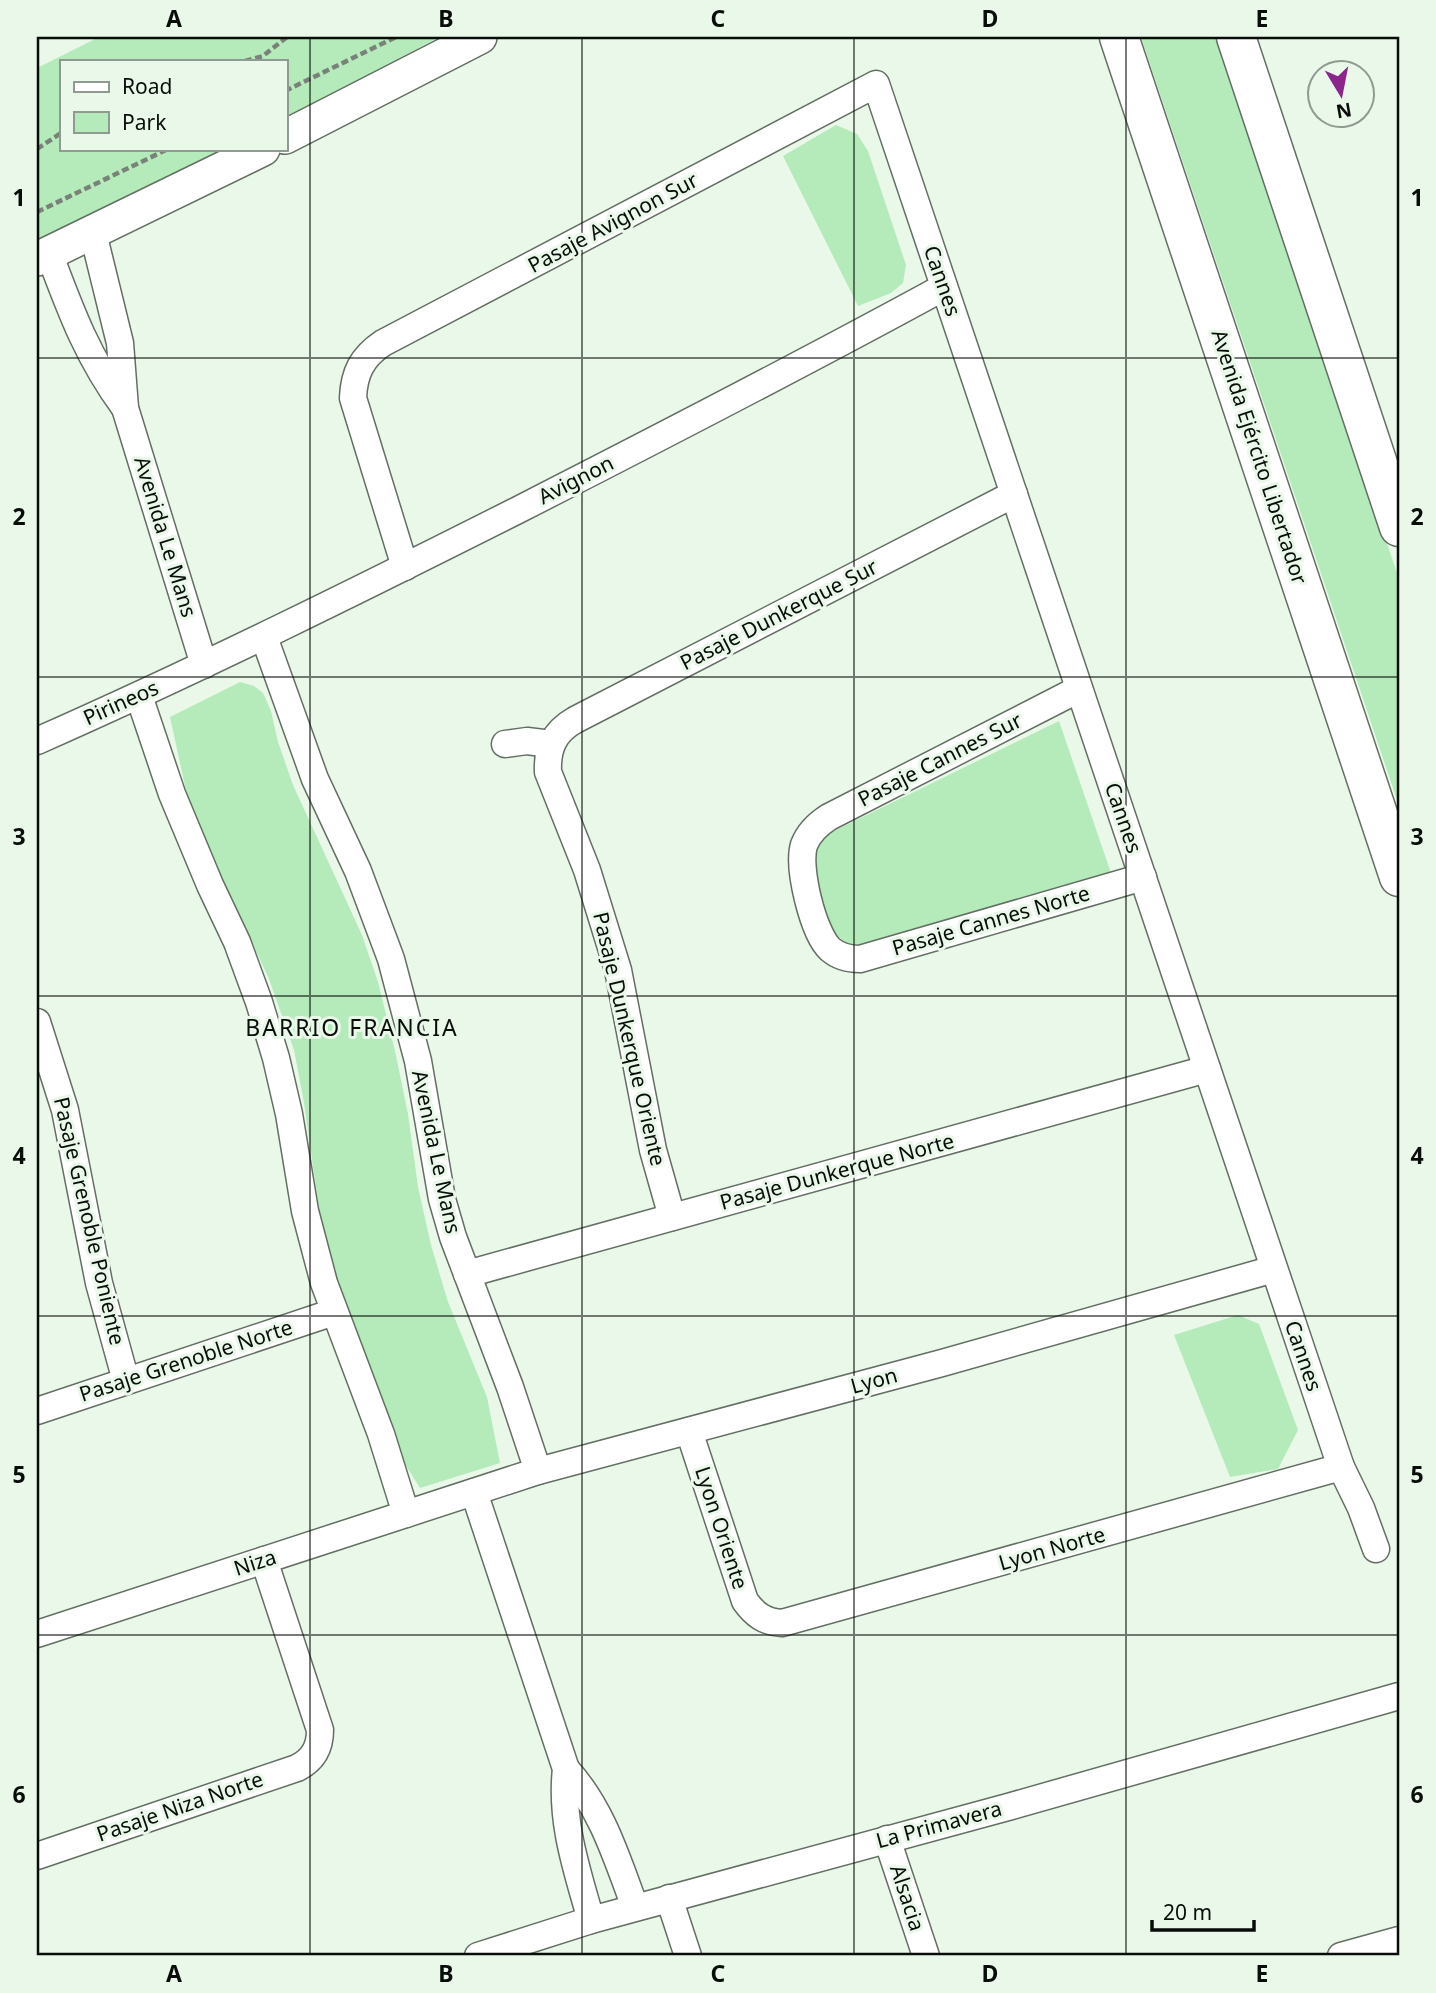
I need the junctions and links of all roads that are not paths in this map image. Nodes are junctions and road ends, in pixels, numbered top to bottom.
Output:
1 (480, 37) edge
2 (1119, 37) edge
3 (1236, 37) edge
4 (876, 84) joint
5 (287, 136) edge
6 (260, 150) edge
7 (93, 233) junction
8 (43, 256) edge
9 (944, 287) junction
10 (125, 408) junction
11 (1014, 494) junction
12 (1399, 527) edge
13 (405, 567) junction
14 (264, 636) junction
15 (204, 665) junction
16 (1079, 689) junction
17 (139, 696) junction
18 (37, 741) edge
19 (505, 744) dead end
20 (551, 744) junction
21 (1143, 877) junction
22 (1399, 877) edge
23 (840, 956) joint
24 (37, 1022) edge
25 (1207, 1069) junction
26 (672, 1217) junction
27 (1274, 1269) junction
28 (467, 1274) junction
29 (334, 1312) junction
30 (126, 1381) junction
31 (37, 1410) edge
32 (689, 1431) junction
33 (1341, 1467) junction
34 (538, 1471) junction
35 (474, 1492) junction
36 (406, 1514) junction
37 (1376, 1549) dead end
38 (264, 1560) junction
39 (762, 1619) joint
40 (37, 1634) edge
41 (1399, 1696) edge
42 (566, 1769) junction
43 (887, 1839) junction
44 (37, 1856) edge
45 (669, 1898) junction
46 (635, 1907) junction
47 (591, 1920) junction
48 (1399, 1940) edge
49 (482, 1956) edge
50 (688, 1956) edge
51 (926, 1956) edge
52 (1341, 1956) edge

1 - 5 street
2 - 22 main road, Avenida Ejército Libertador
3 - 12 main road
4 - 9 street, Cannes
4 - 13 street, Pasaje Avignon Sur
6 - 7 street
7 - 8 street
7 - 10 street, Avenida Le Mans
8 - 10 street, Avenida Le Mans
9 - 11 street, Cannes
9 - 13 street, Avignon
10 - 15 street, Avenida Le Mans
11 - 16 street, Cannes
11 - 20 street, Pasaje Dunkerque Sur
13 - 14 street, Avignon
14 - 15 street, Avignon
14 - 28 street, Avenida Le Mans
15 - 17 street, Pirineos
16 - 21 street, Cannes
16 - 23 street, Pasaje Cannes Sur
17 - 18 street, Pirineos
17 - 29 street
19 - 20 street
20 - 26 street, Pasaje Dunkerque Oriente
21 - 23 street, Pasaje Cannes Norte
21 - 25 street, Cannes
24 - 30 street, Pasaje Grenoble Poniente
25 - 26 street, Pasaje Dunkerque Norte
25 - 27 street, Cannes
26 - 28 street, Pasaje Dunkerque Norte
27 - 32 street, Lyon
27 - 33 street, Cannes
28 - 34 street, Avenida Le Mans
29 - 30 street, Pasaje Grenoble Norte
29 - 36 street
30 - 31 street, Pasaje Grenoble Norte
32 - 34 street, Lyon
32 - 39 street, Lyon Oriente
33 - 37 street, Cannes
33 - 39 street, Lyon Norte
34 - 35 street, Lyon
35 - 36 street, Niza
35 - 42 street
36 - 38 street, Niza
38 - 40 street, Niza
38 - 44 street, Pasaje Niza Norte
41 - 43 street, La Primavera
42 - 46 street
42 - 47 street
43 - 45 street, La Primavera
43 - 51 street, Alsacia
45 - 46 street, La Primavera
45 - 50 street
46 - 47 street, La Primavera
47 - 49 street, La Primavera
48 - 52 street

